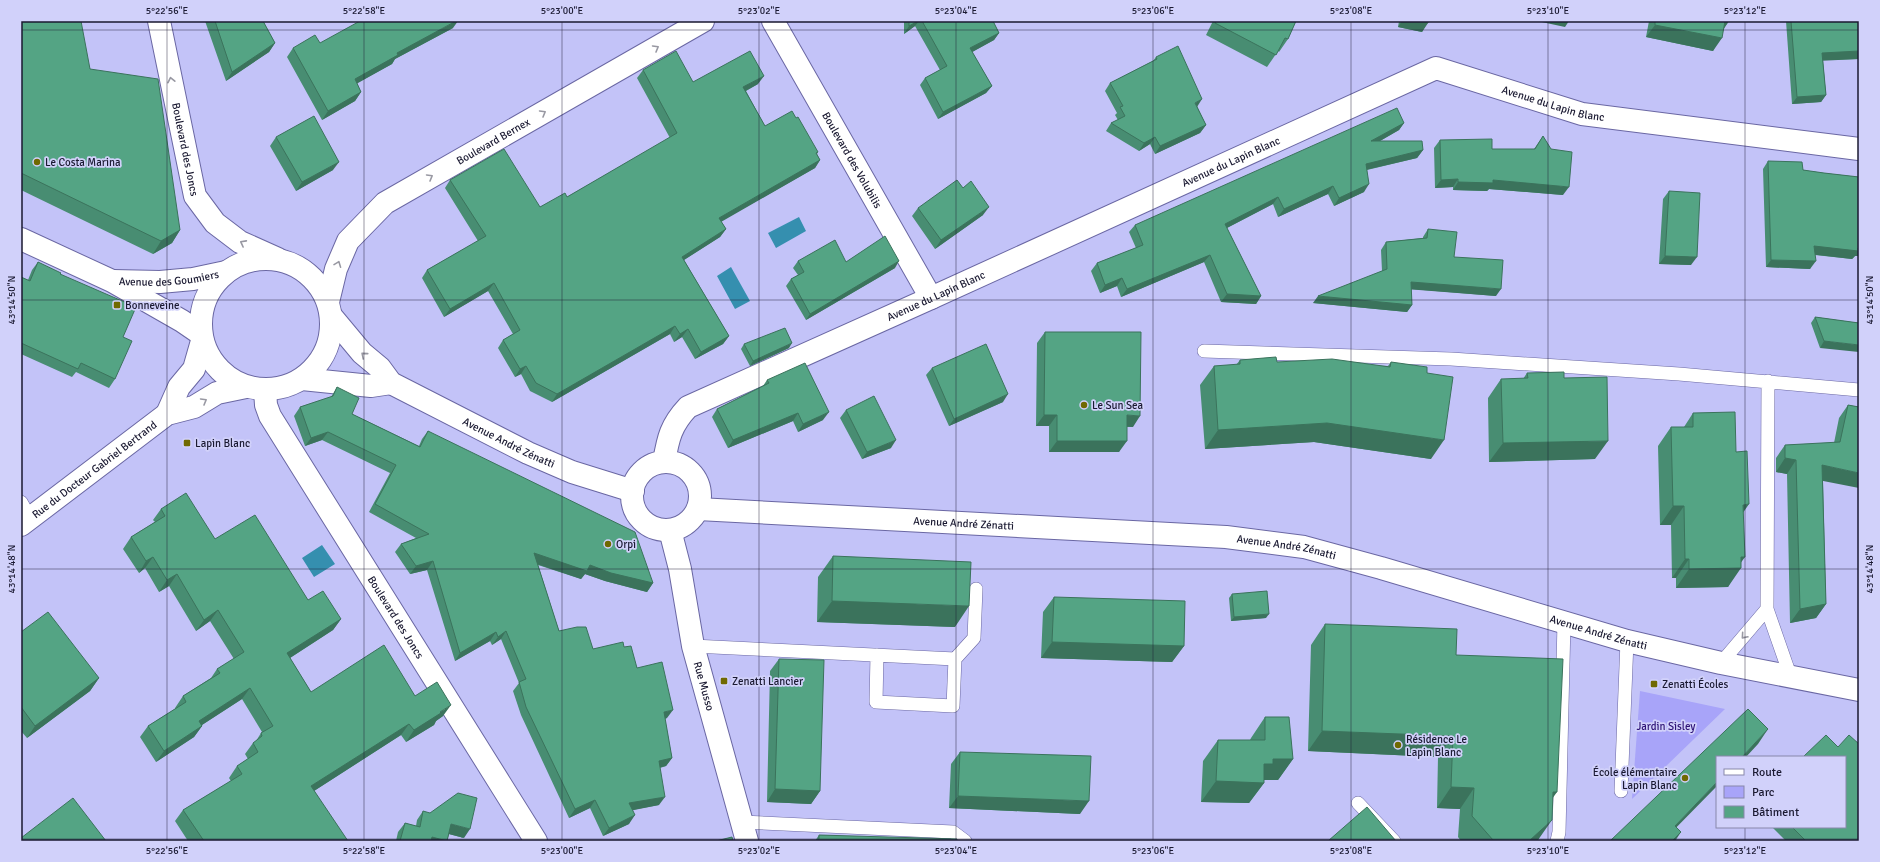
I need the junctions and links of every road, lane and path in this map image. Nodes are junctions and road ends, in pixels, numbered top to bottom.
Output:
1 (159, 21) edge
2 (703, 21) edge
3 (774, 21) edge
4 (1859, 149) edge
5 (21, 239) edge
6 (278, 259) junction
7 (226, 272) junction
8 (112, 281) junction
9 (931, 298) junction
10 (330, 309) junction
11 (202, 338) junction
12 (1204, 351) dead end
13 (302, 379) junction
14 (1768, 381) junction
15 (391, 383) junction
16 (255, 388) junction
17 (1859, 390) edge
18 (167, 414) junction
19 (664, 462) junction
20 (633, 491) junction
21 (698, 509) junction
22 (24, 515) edge
23 (670, 530) junction
24 (976, 589) dead end
25 (1767, 609) junction
26 (1564, 622) junction
27 (1626, 641) junction
28 (693, 646) junction
29 (877, 655) junction
30 (955, 659) junction
31 (1721, 662) junction
32 (1790, 675) junction
33 (1859, 690) edge
34 (1621, 791) dead end
35 (1358, 803) dead end
36 (745, 832) edge
37 (536, 841) edge
38 (966, 841) edge
39 (1394, 841) edge
40 (1557, 841) edge

6 -> 1 street, Boulevard des Joncs
10 -> 2 street, Boulevard Bernex
3 - 9 street, Boulevard des Volubilis
4 - 9 street, Avenue du Lapin Blanc
5 - 8 street, Avenue des Goumiers
6 - 7 street
6 - 10 street
7 - 8 street, Avenue des Goumiers
7 - 11 street
8 - 11 street, Avenue des Goumiers
9 - 19 street, Avenue du Lapin Blanc
10 - 13 street
15 -> 10 street, Avenue André Zénatti
11 - 16 street
11 - 18 street, Rue du Docteur Gabriel Bertrand
12 - 14 lane
13 - 15 street
13 - 16 street
14 - 17 lane
14 - 25 lane
15 - 20 street, Avenue André Zénatti
18 -> 16 street, Rue du Docteur Gabriel Bertrand
16 - 37 street, Boulevard des Joncs
18 - 22 street, Rue du Docteur Gabriel Bertrand
19 - 20 street
19 - 21 street
20 - 23 street
21 - 23 street
21 - 26 street, Avenue André Zénatti
23 - 28 street, Rue Musso
24 - 30 lane
25 -> 31 lane
25 - 32 lane
26 - 27 street, Avenue André Zénatti
26 - 40 lane
27 - 31 street, Avenue André Zénatti
27 - 34 lane
28 - 29 lane
28 - 36 street, Rue Musso
29 - 30 lane
29 - 30 lane
31 - 32 street, Avenue André Zénatti
32 - 33 street, Avenue André Zénatti
35 - 39 lane
36 - 38 lane

